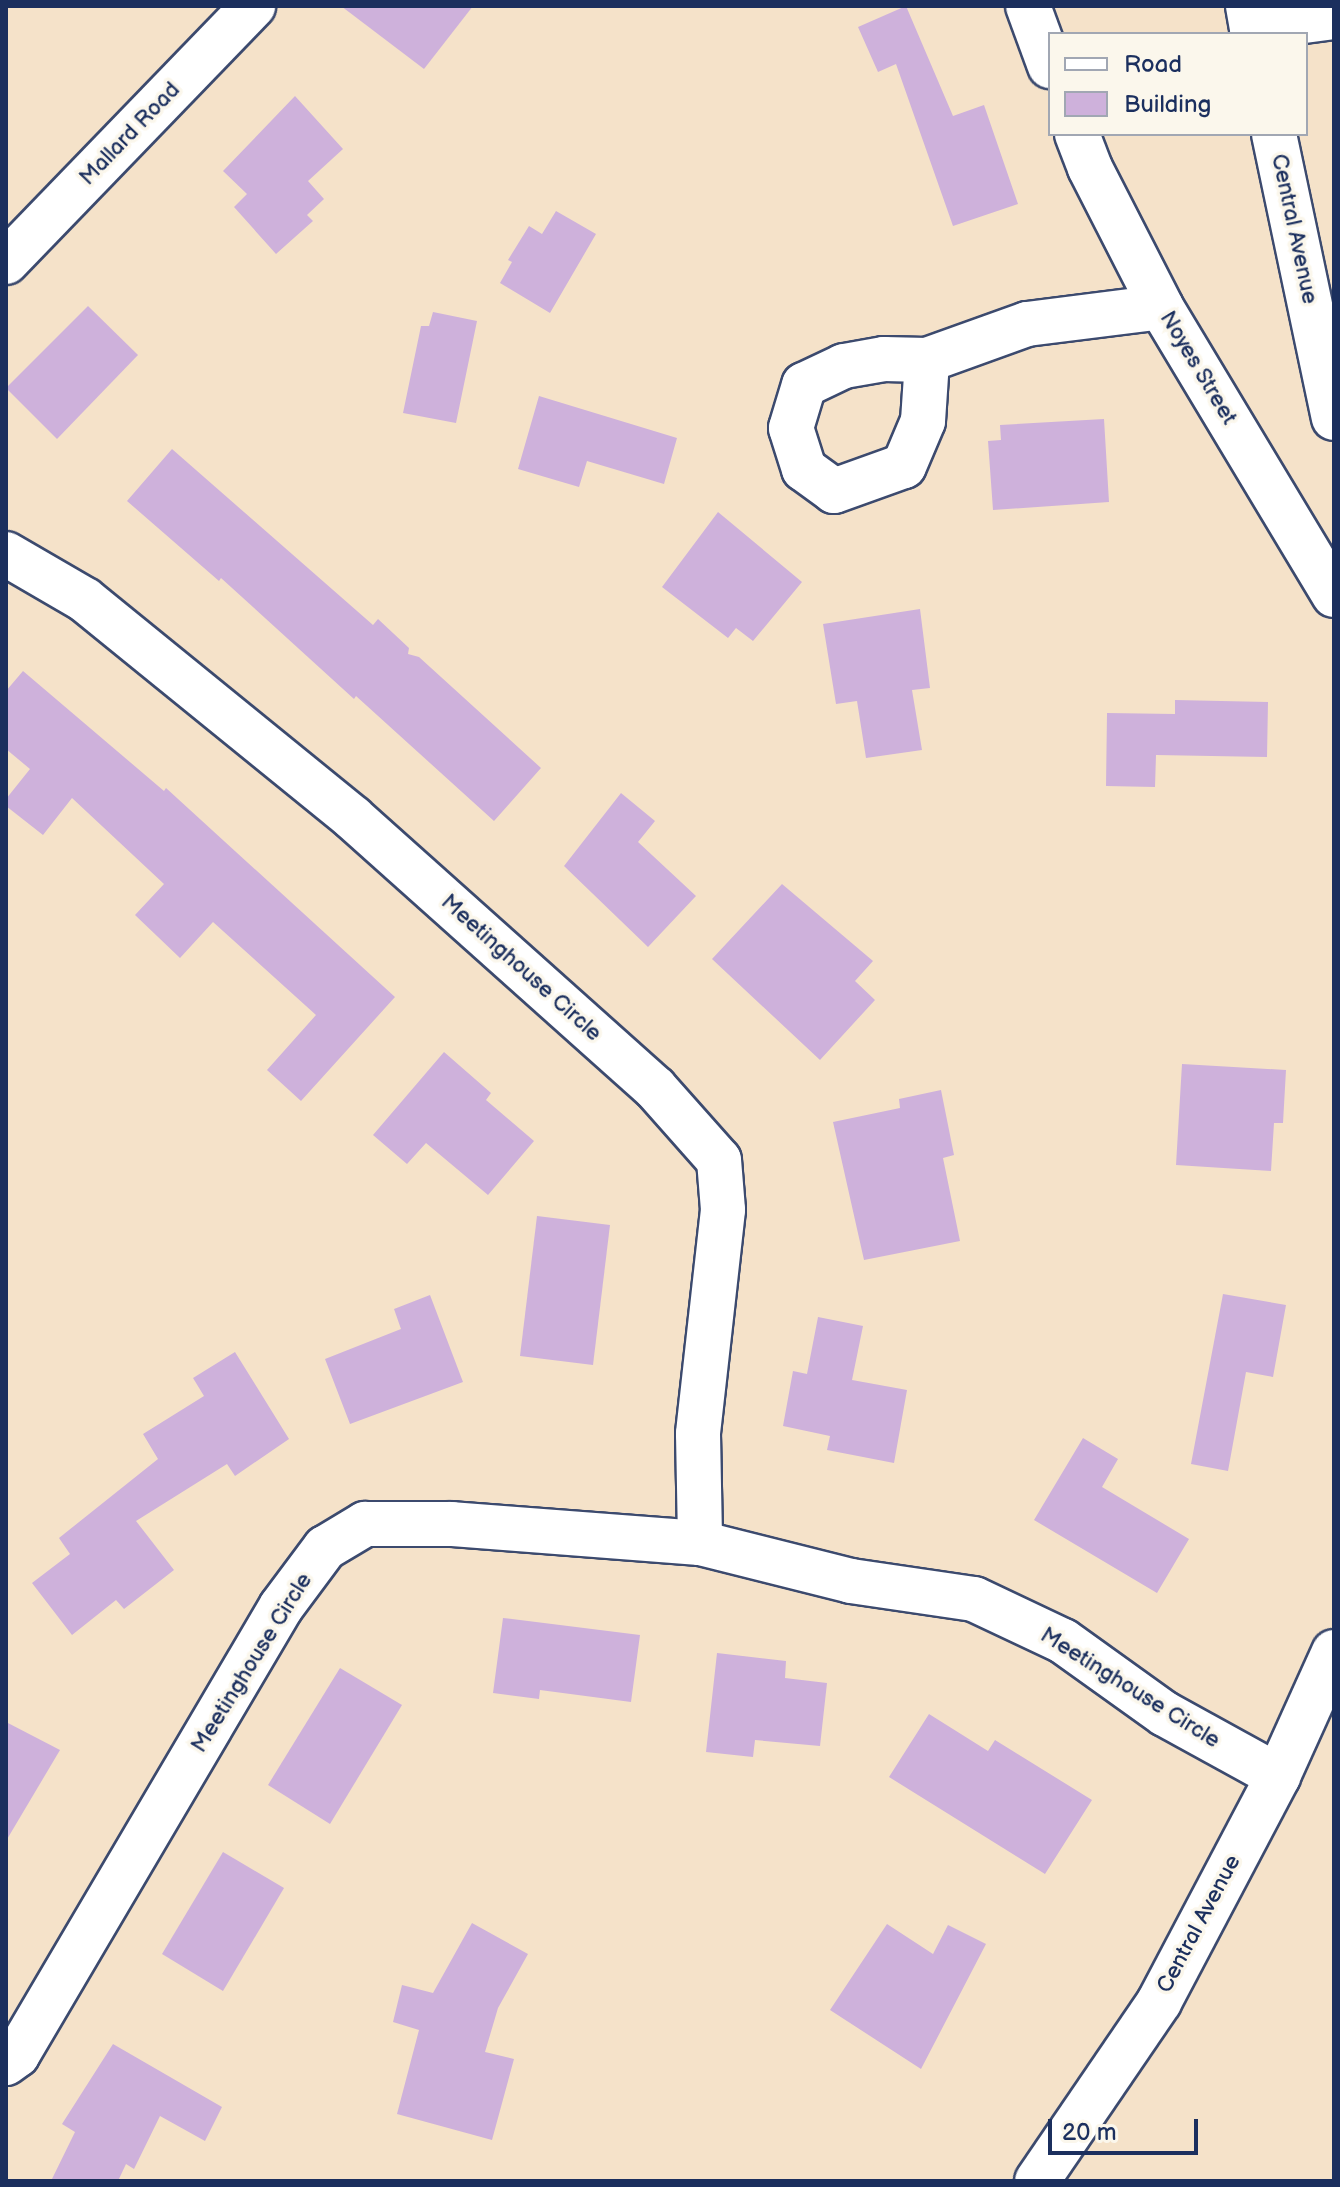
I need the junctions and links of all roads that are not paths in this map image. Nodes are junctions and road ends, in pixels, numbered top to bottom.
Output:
1 (253, 6) edge
2 (1028, 6) edge
3 (1334, 17) edge
4 (1251, 23) edge
5 (1048, 61) edge
6 (1078, 136) edge
7 (1274, 136) edge
8 (6, 262) edge
9 (1161, 307) junction
10 (927, 360) dead end
11 (1334, 418) edge
12 (6, 554) edge
13 (1334, 595) edge
14 (700, 1543) junction
15 (1334, 1652) edge
16 (1278, 1776) junction
17 (6, 2063) edge
18 (1037, 2181) edge

1 - 8 street, Mallard Road
2 - 5 street
3 - 4 street
6 - 9 street, Noyes Street
7 - 11 street, Central Avenue
9 - 10 street
9 - 13 street, Noyes Street
12 - 14 street, Meetinghouse Circle
14 - 16 street, Meetinghouse Circle
14 - 17 street, Meetinghouse Circle
15 - 16 street, Central Avenue
16 - 18 street, Central Avenue

